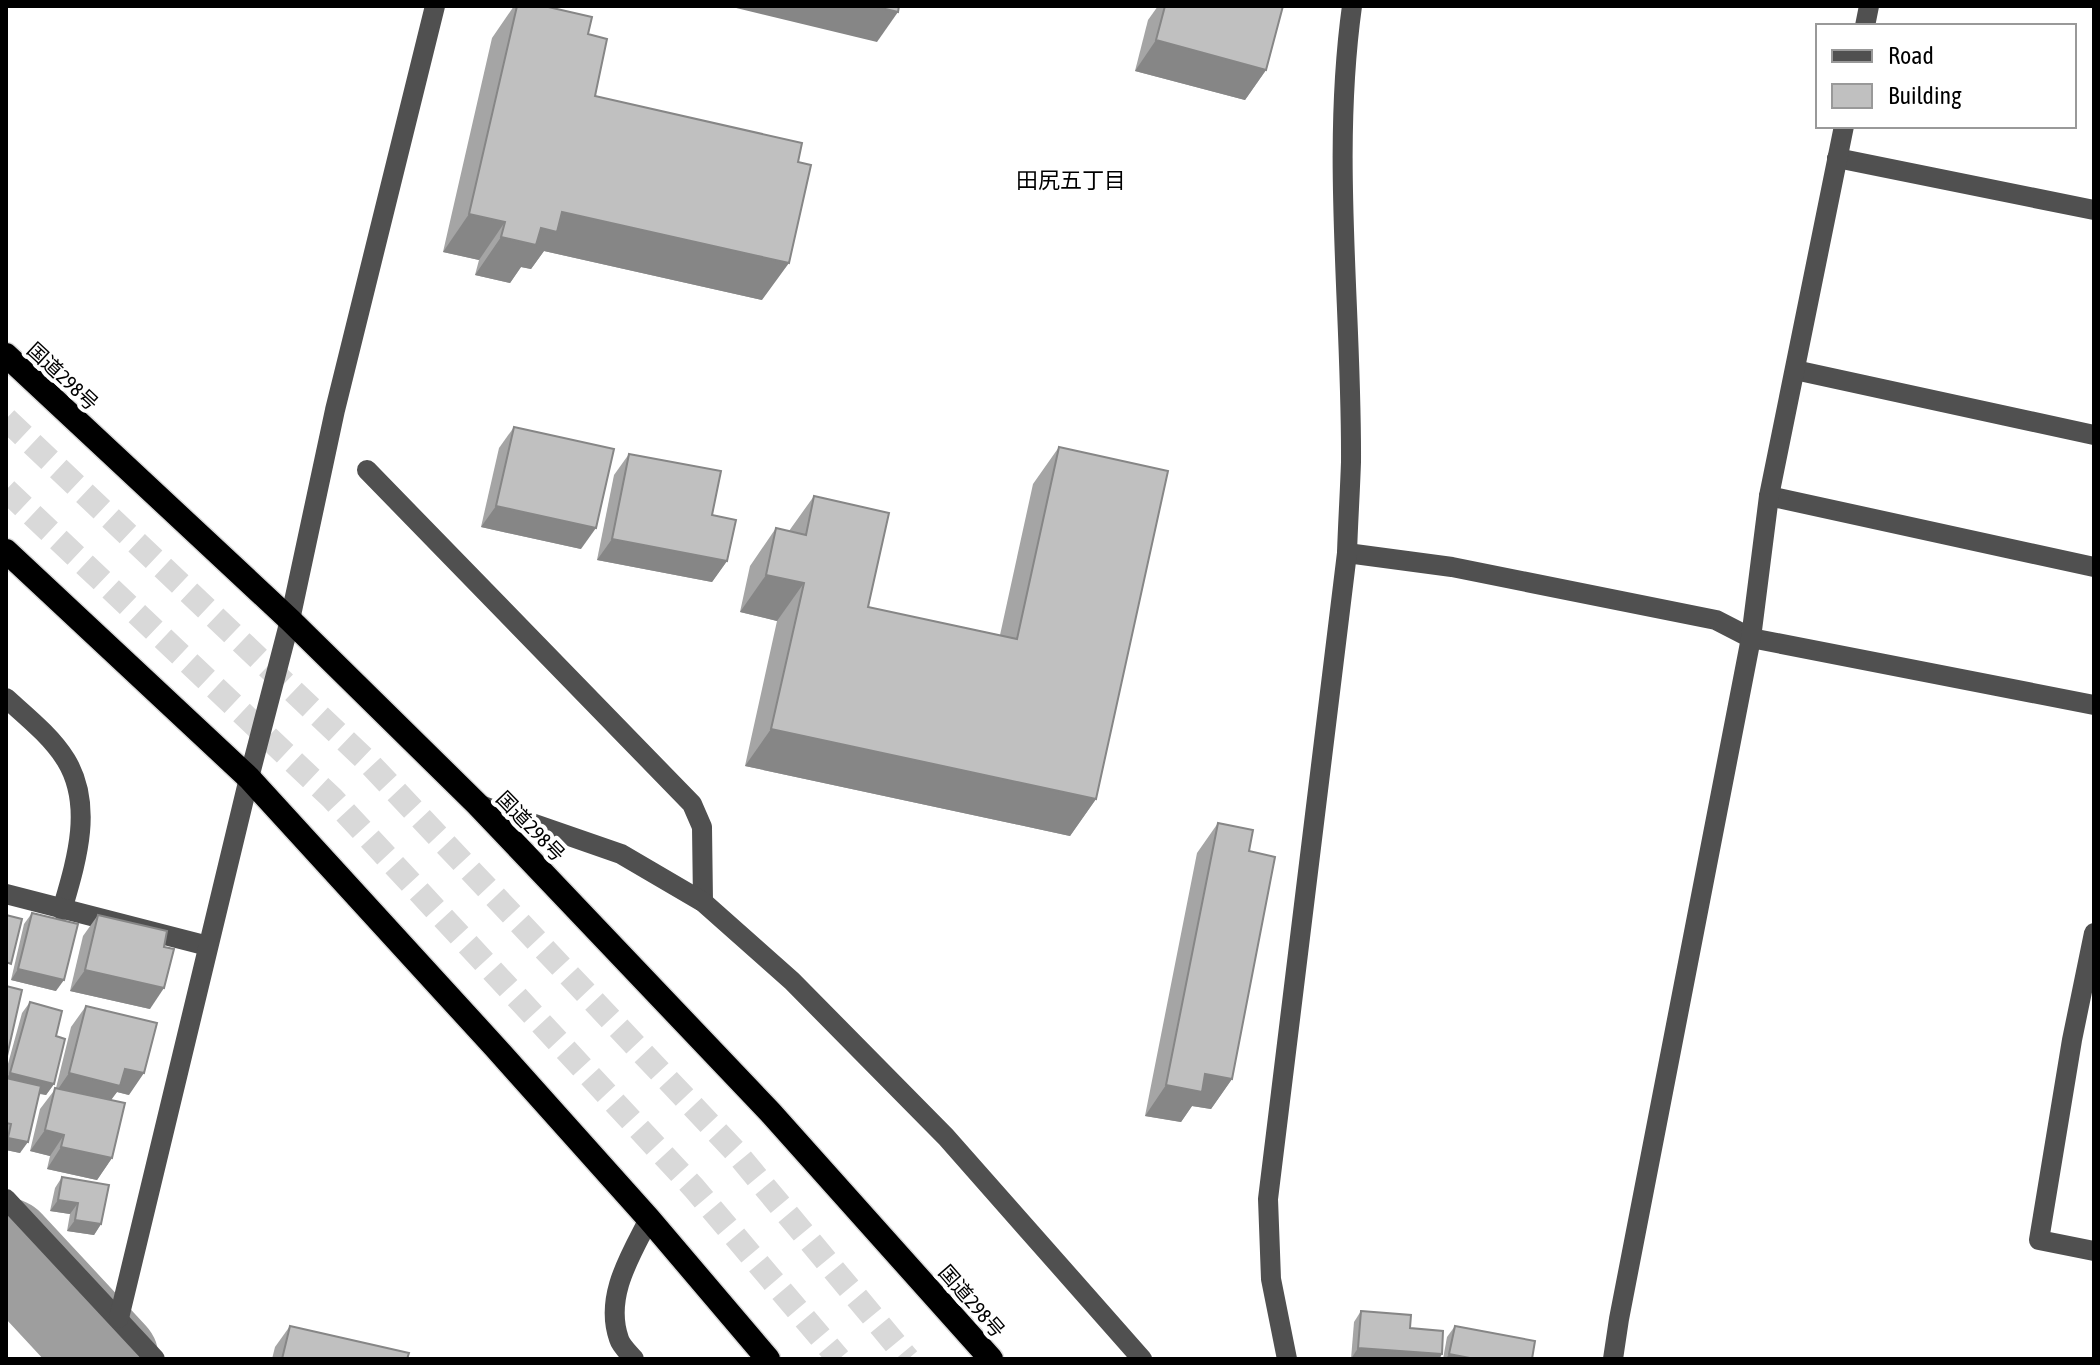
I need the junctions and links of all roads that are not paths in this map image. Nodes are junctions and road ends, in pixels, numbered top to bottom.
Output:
1 (435, 6) edge
2 (1352, 6) edge
3 (1844, 128) edge
4 (1837, 158) junction
5 (2094, 210) edge
6 (6, 355) edge
7 (1795, 370) junction
8 (2094, 435) edge
9 (367, 470) dead end
10 (1769, 496) junction
11 (6, 551) edge
12 (1347, 553) junction
13 (2094, 567) edge
14 (290, 620) junction
15 (1751, 638) junction
16 (6, 698) edge
17 (2094, 705) edge
18 (249, 778) junction
19 (477, 804) junction
20 (6, 894) edge
21 (703, 902) junction
22 (62, 910) junction
23 (2094, 933) edge
24 (208, 946) junction
25 (6, 1199) edge
26 (649, 1219) junction
27 (2094, 1251) edge
28 (119, 1318) junction
29 (155, 1359) edge
30 (634, 1359) edge
31 (768, 1359) edge
32 (991, 1359) edge
33 (1142, 1359) edge
34 (1287, 1359) edge
35 (1613, 1359) edge

1 - 14 street
2 - 12 street
3 - 4 street
4 - 5 street
4 - 7 street
6 - 14 highway, 国道298号
7 - 8 street
7 - 10 street
9 - 21 street
10 - 13 street
10 - 15 street
11 - 18 highway
12 - 15 street
12 - 34 street
14 - 18 street
14 - 19 highway, 国道298号
15 - 17 street
15 - 35 street
16 - 22 street
18 - 24 street
18 - 26 highway
19 - 21 street
19 - 32 highway, 国道298号
20 - 22 street
21 - 33 street
22 - 24 street
23 - 27 street
24 - 28 street
25 - 28 street
26 - 30 street
26 - 31 highway
28 - 29 street

